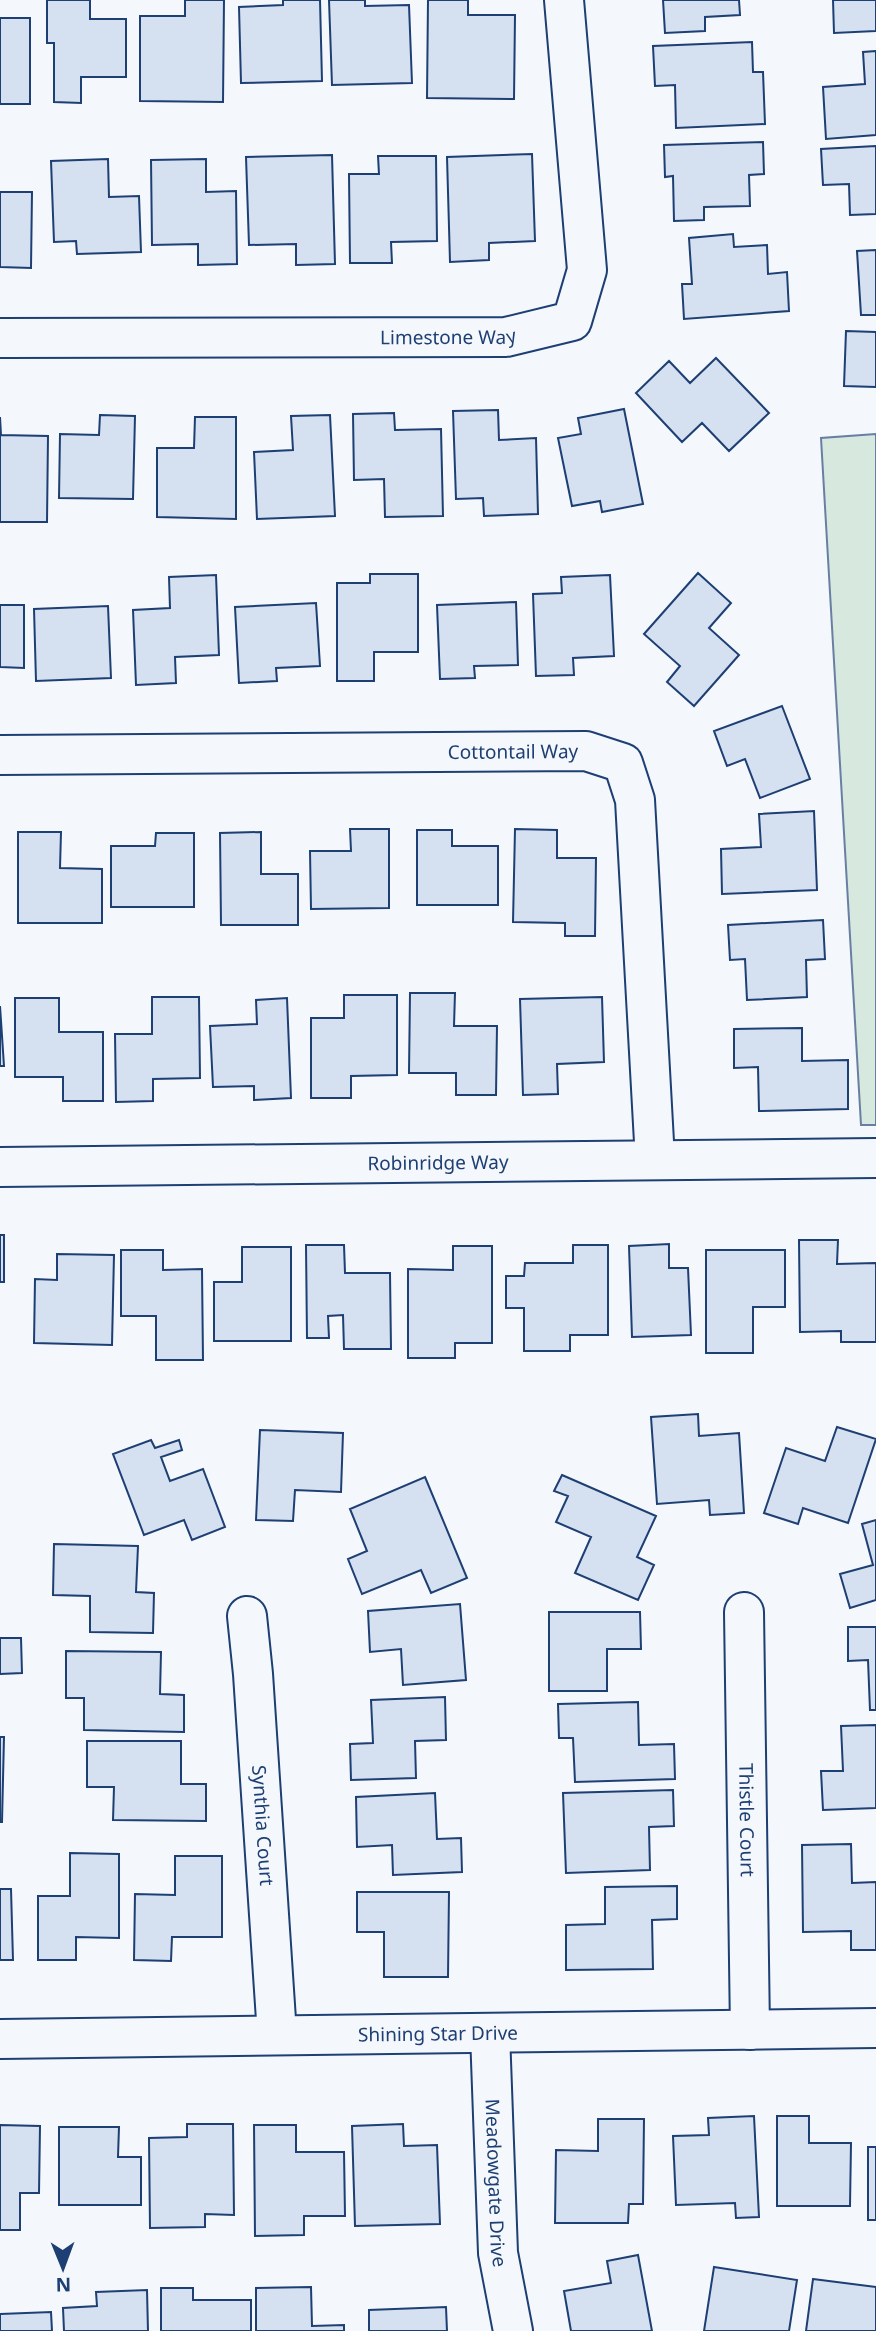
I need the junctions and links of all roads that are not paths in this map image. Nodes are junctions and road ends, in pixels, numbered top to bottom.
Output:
1 (564, 0) edge
2 (0, 338) edge
3 (0, 755) edge
4 (876, 1158) edge
5 (655, 1160) junction
6 (0, 1167) edge
7 (744, 1612) dead end
8 (247, 1616) dead end
9 (876, 2028) edge
10 (750, 2029) junction
11 (490, 2034) junction
12 (277, 2035) junction
13 (0, 2039) edge
14 (513, 2331) edge

1 - 2 street, Limestone Way
3 - 5 street, Cottontail Way
4 - 5 street, Robinridge Way
5 - 6 street, Robinridge Way
7 - 10 street, Thistle Court
8 - 12 street, Synthia Court
9 - 10 street, Shining Star Drive
10 - 11 street, Shining Star Drive
11 - 12 street, Shining Star Drive
11 - 14 street, Meadowgate Drive
12 - 13 street, Shining Star Drive

